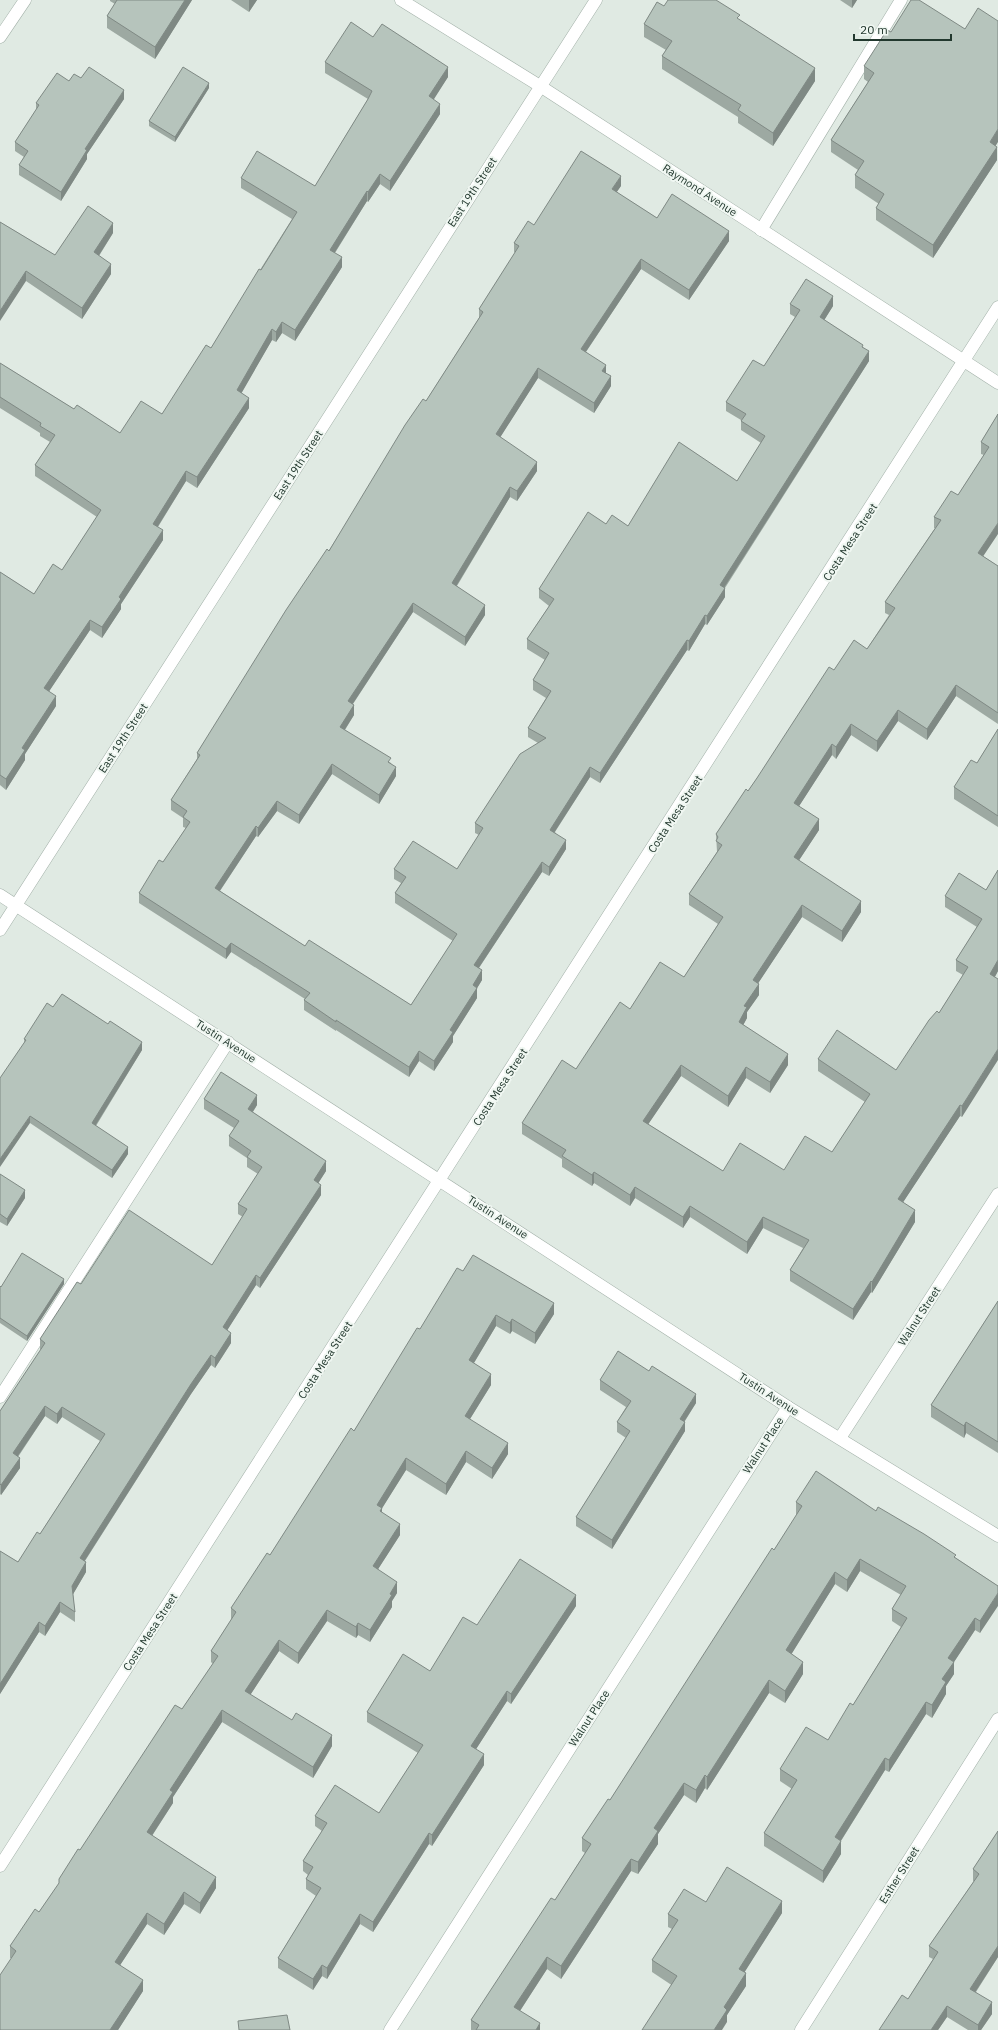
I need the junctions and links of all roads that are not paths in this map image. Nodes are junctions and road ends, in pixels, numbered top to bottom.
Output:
1 (25, 0) edge
2 (401, 0) edge
3 (596, 0) edge
4 (901, 0) edge
5 (0, 37) edge
6 (540, 86) junction
7 (761, 230) junction
8 (998, 307) edge
9 (965, 362) junction
10 (998, 382) edge
11 (0, 895) edge
12 (16, 905) junction
13 (0, 930) edge
14 (228, 1042) junction
15 (440, 1180) junction
16 (998, 1194) edge
17 (0, 1397) edge
18 (788, 1407) junction
19 (840, 1438) junction
20 (998, 1536) edge
21 (998, 1719) edge
22 (0, 1866) edge
23 (390, 2030) edge
24 (801, 2030) edge

1 - 5 street
2 - 6 street, Raymond Avenue
3 - 6 street, East 19th Street
4 - 7 street
6 - 7 street, Raymond Avenue
6 - 12 street, East 19th Street
7 - 9 street, Raymond Avenue
8 - 9 street, Costa Mesa Street
9 - 10 street, Raymond Avenue
9 - 15 street, Costa Mesa Street
11 - 12 street, Tustin Avenue
12 - 13 street, East 19th Street
12 - 14 street, Tustin Avenue
14 - 15 street, Tustin Avenue
14 - 17 street
15 - 18 street, Tustin Avenue
15 - 22 street, Costa Mesa Street
16 - 19 street, Walnut Street
18 - 19 street, Tustin Avenue
18 - 23 street, Walnut Place
19 - 20 street, Tustin Avenue
21 - 24 street, Esther Street

